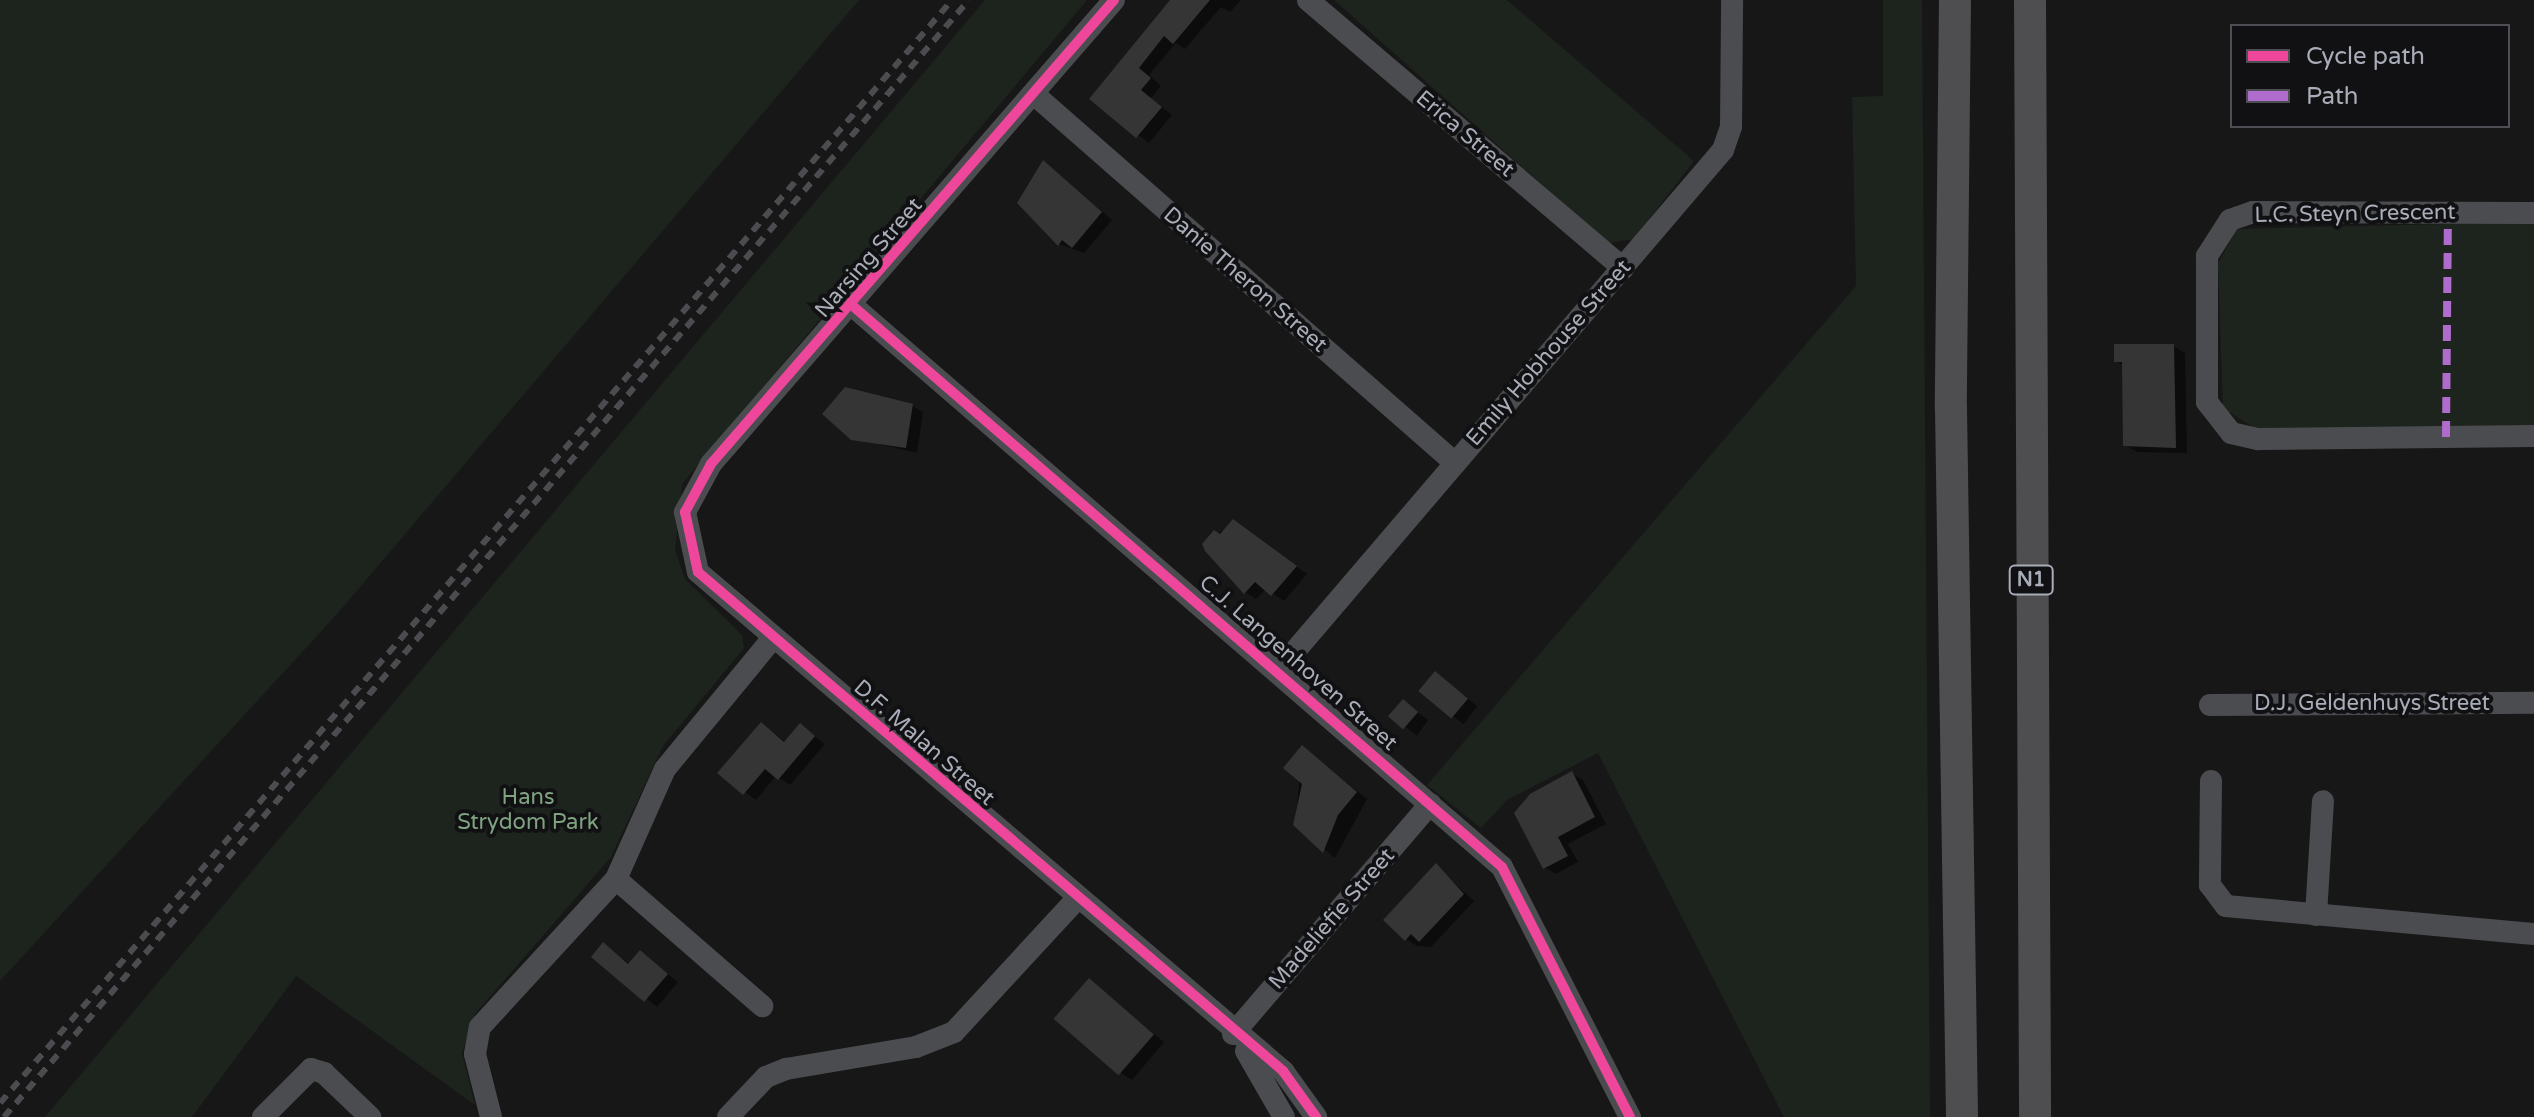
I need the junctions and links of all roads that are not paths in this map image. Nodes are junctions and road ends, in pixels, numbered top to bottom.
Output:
1 (1114, 0) edge
2 (1308, 0) edge
3 (1732, 0) edge
4 (1955, 0) edge
5 (2030, 0) edge
6 (1036, 96) junction
7 (2534, 213) edge
8 (1623, 268) junction
9 (854, 307) junction
10 (2534, 436) edge
11 (1455, 463) junction
12 (711, 464) joint
13 (773, 638) junction
14 (1277, 672) junction
15 (2534, 703) edge
16 (2210, 705) dead end
17 (2211, 781) dead end
18 (2323, 801) dead end
19 (1430, 804) junction
20 (616, 879) junction
21 (1075, 901) junction
22 (2316, 915) junction
23 (2534, 934) edge
24 (762, 1006) dead end
25 (1233, 1034) junction
26 (263, 1117) edge
27 (370, 1117) edge
28 (491, 1117) edge
29 (728, 1117) edge
30 (1284, 1117) edge
31 (1316, 1117) edge
32 (1630, 1117) edge
33 (1962, 1117) edge
34 (2035, 1117) edge

1 - 6 street, Narsing Street
2 - 8 street, Erica Street
3 - 8 street, Emily Hobhouse Street
4 - 33 highway
5 - 34 highway, N1
6 - 9 street, Narsing Street
6 - 11 street, Danie Theron Street
7 - 10 street, L.C. Steyn Crescent
8 - 11 street, Emily Hobhouse Street
9 - 12 street, Narsing Street
9 - 14 street, C.J. Langenhoven Street
11 - 14 street, Emily Hobhouse Street
12 - 13 street, D.F. Malan Street
13 - 20 street
13 - 21 street, D.F. Malan Street
14 - 19 street, C.J. Langenhoven Street
15 - 16 street, D.J. Geldenhuys Street
17 - 22 street
18 - 22 street
19 - 25 street, Madeliefie Street
19 - 32 street, C.J. Langenhoven Street
20 - 24 street
20 - 28 street
21 - 25 street, D.F. Malan Street
21 - 29 street
22 - 23 street
25 - 30 street, D.F. Malan Street
25 - 31 street, D.F. Malan Street
26 - 27 street

